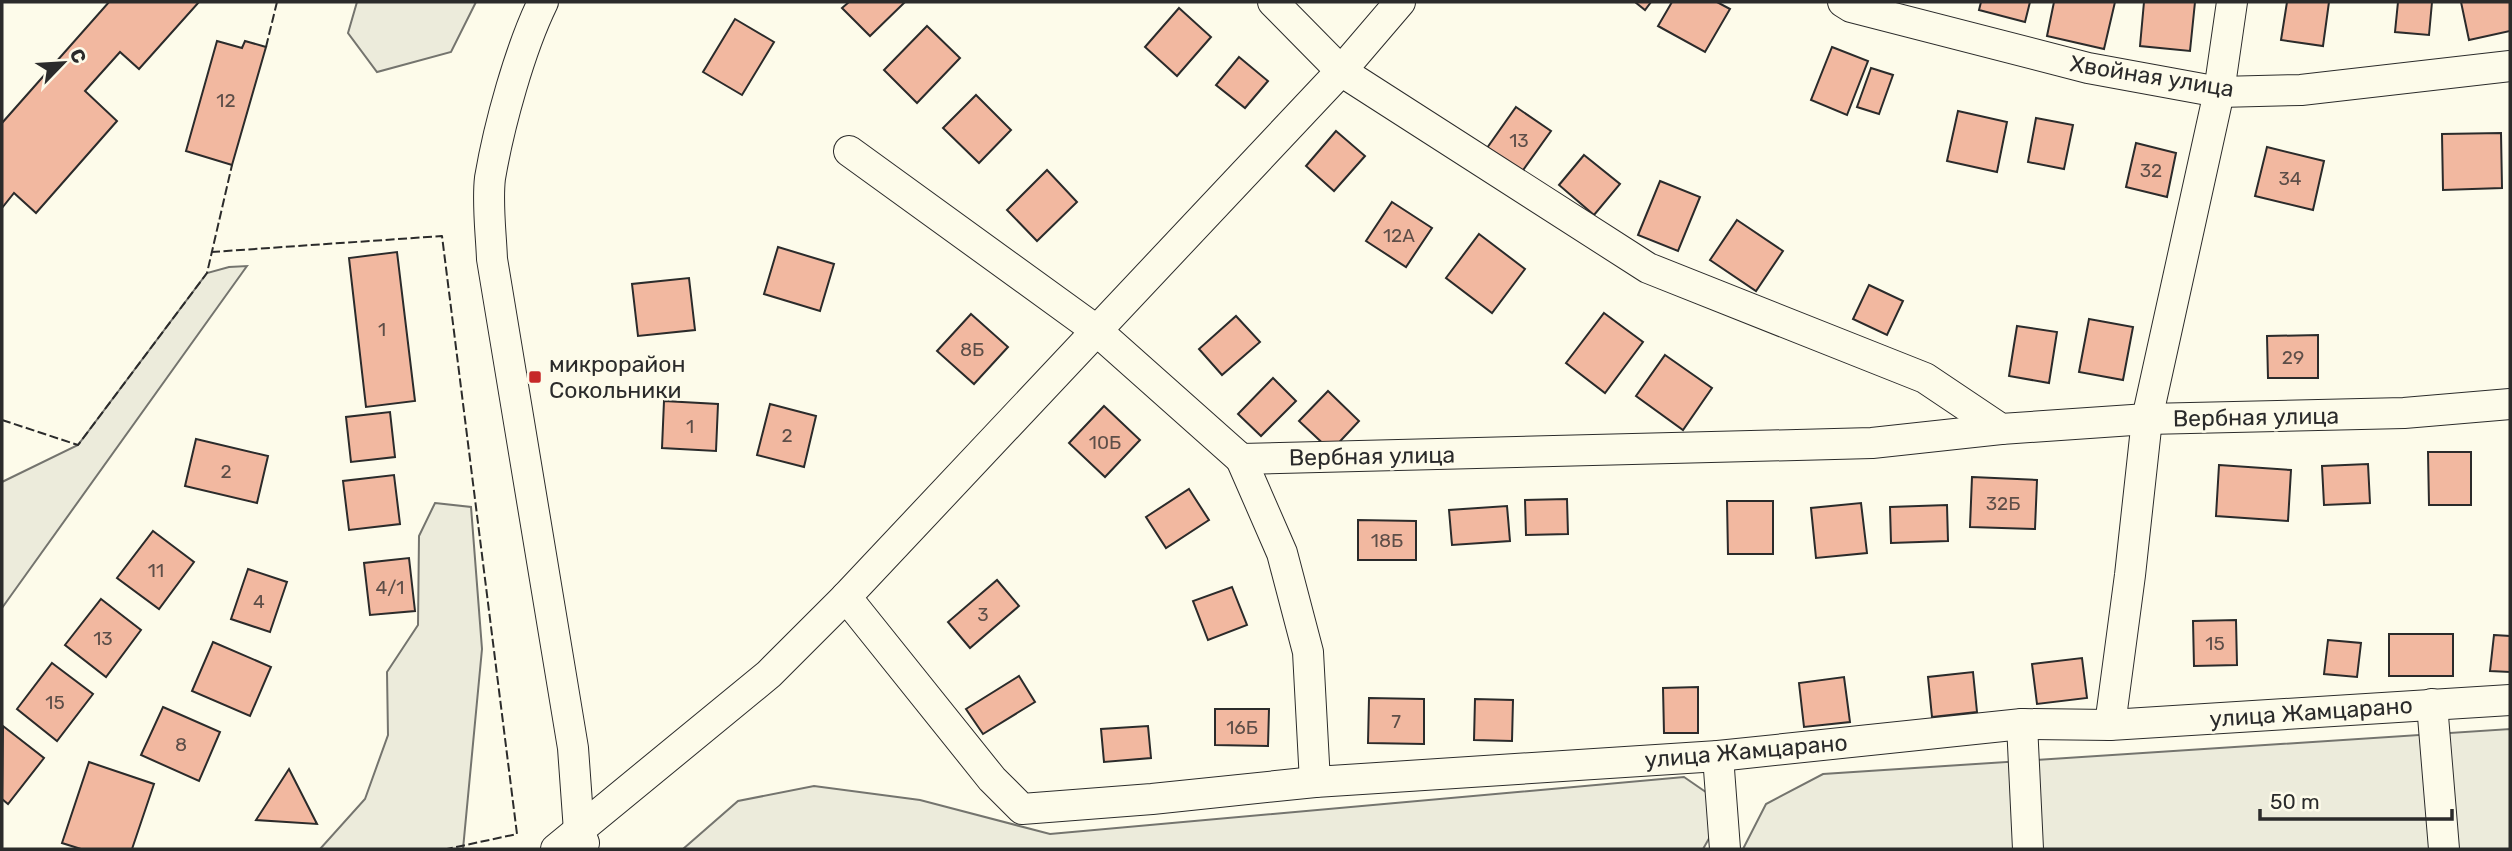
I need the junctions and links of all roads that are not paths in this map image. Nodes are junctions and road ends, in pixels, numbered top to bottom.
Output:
1 (543, 2) edge
2 (1273, 2) edge
3 (1400, 2) edge
4 (1843, 2) edge
5 (2232, 2) edge
6 (2510, 66) edge
7 (1341, 71) junction
8 (2219, 92) junction
9 (849, 151) dead end
10 (1096, 330) junction
11 (2510, 404) edge
12 (2147, 419) junction
13 (2001, 429) junction
14 (1241, 459) junction
15 (846, 597) junction
16 (2510, 700) edge
17 (2432, 704) junction
18 (2022, 724) junction
19 (2110, 725) junction
20 (1718, 756) junction
21 (1315, 782) junction
22 (575, 845) edge
23 (1725, 849) edge
24 (2028, 849) edge
25 (2444, 849) edge

1 - 22 street
2 - 7 street
3 - 7 street
4 - 8 street, Хвойная улица
5 - 8 street
6 - 8 street, Хвойная улица
7 - 10 street
7 - 13 street
8 - 12 street
9 - 10 street
10 - 14 street
10 - 15 street
11 - 12 street, Вербная улица
12 - 13 street, Вербная улица
12 - 19 street
13 - 14 street, Вербная улица
14 - 21 street
15 - 21 street, улица Жамцарано
15 - 22 street
16 - 17 street, улица Жамцарано
17 - 19 street, улица Жамцарано
17 - 25 street
18 - 19 street, улица Жамцарано
18 - 20 street, улица Жамцарано
18 - 24 street
20 - 21 street, улица Жамцарано
20 - 23 street

